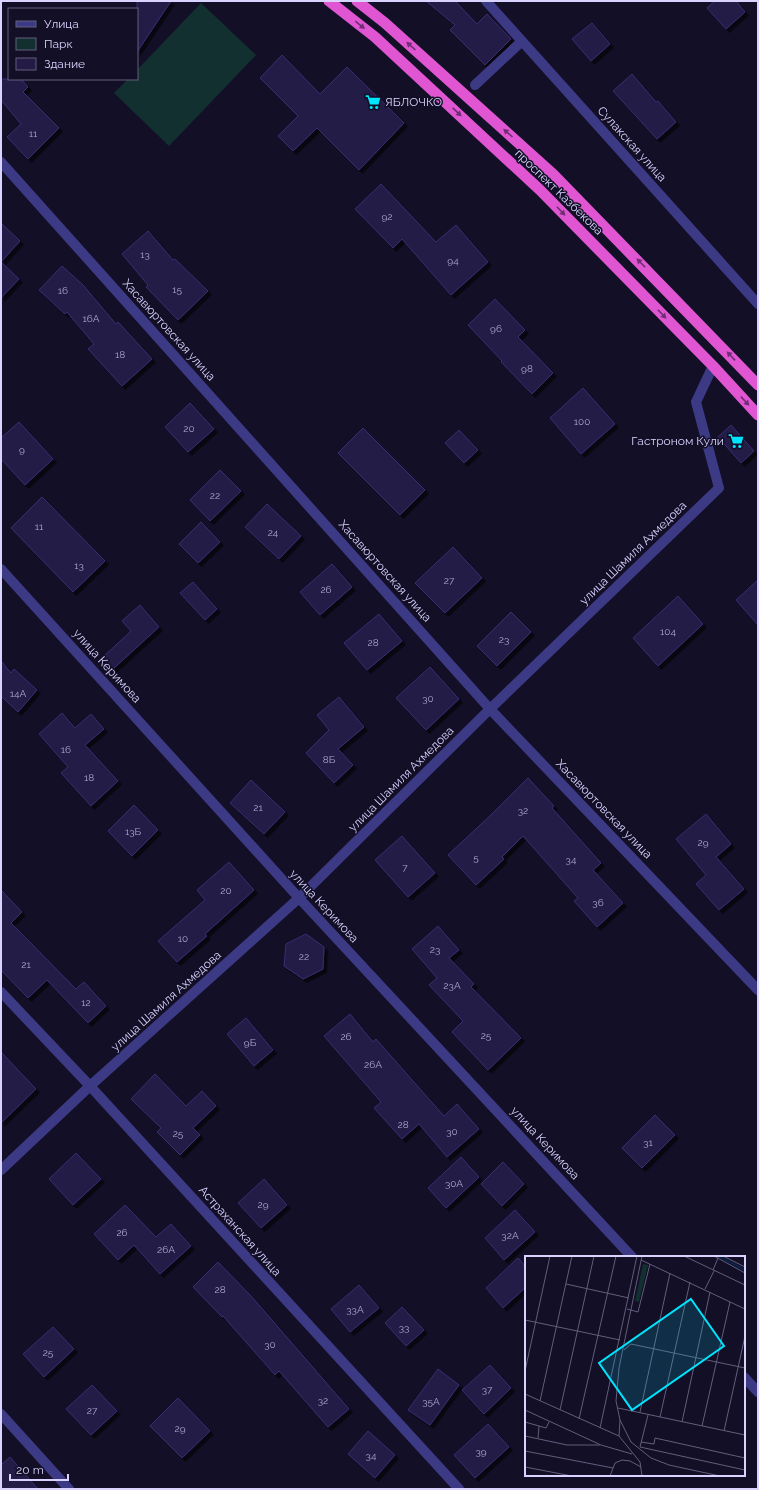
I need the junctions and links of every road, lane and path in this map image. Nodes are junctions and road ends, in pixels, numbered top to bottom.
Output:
1 (329, 1) edge
2 (357, 1) edge
3 (486, 1) edge
4 (522, 41) junction
5 (476, 85) dead end
6 (1, 162) edge
7 (758, 304) edge
8 (713, 366) junction
9 (758, 385) edge
10 (758, 415) edge
11 (1, 569) edge
12 (490, 709) junction
13 (299, 898) junction
14 (758, 990) edge
15 (1, 992) edge
16 (90, 1086) junction
17 (1, 1170) edge
18 (631, 1256) edge
19 (745, 1378) edge
20 (758, 1392) edge
21 (1, 1414) edge
22 (69, 1489) edge
23 (459, 1489) edge

1 -> 8 highway, проспект Казбекова
9 -> 2 highway, проспект Казбекова
3 - 4 street, Сулакская улица
4 - 5 street
4 - 7 street, Сулакская улица
6 - 12 street, Хасавюртовская улица
8 -> 10 highway, проспект Казбекова
8 - 12 street, улица Шамиля Ахмедова
11 - 13 street, улица Керимова
12 - 13 street, улица Шамиля Ахмедова
12 - 14 street, Хасавюртовская улица
13 - 16 street, улица Шамиля Ахмедова
13 - 18 street, улица Керимова
15 - 16 street, Астраханская улица
16 - 17 street, улица Шамиля Ахмедова
16 - 23 street, Астраханская улица
19 - 20 street
21 - 22 street

